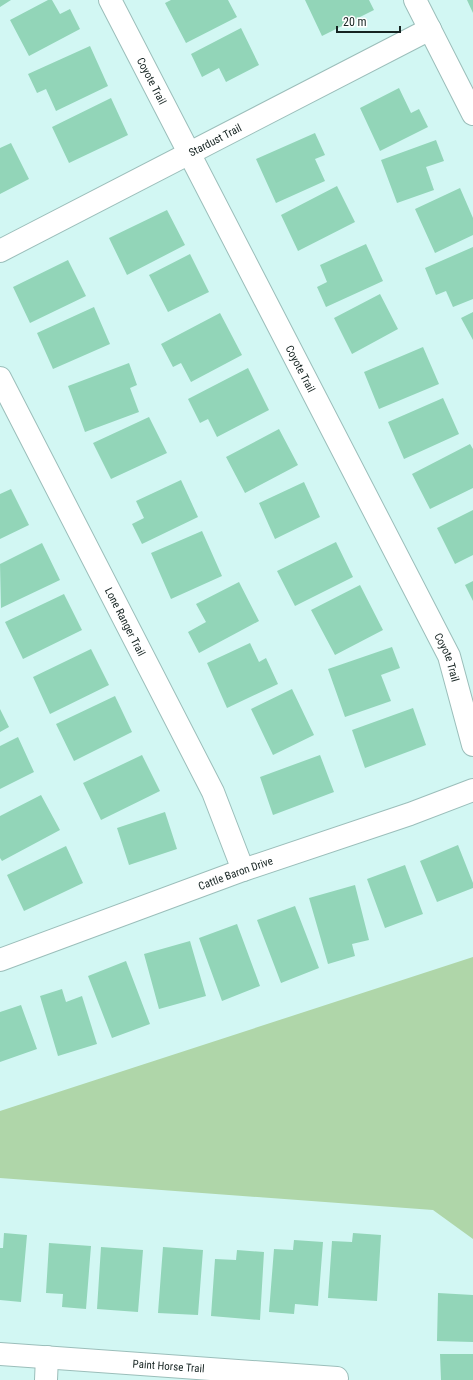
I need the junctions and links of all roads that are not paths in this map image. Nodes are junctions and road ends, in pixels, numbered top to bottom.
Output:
1 (110, 0) edge
2 (415, 0) edge
3 (430, 29) junction
4 (473, 114) edge
5 (189, 153) junction
6 (0, 251) edge
7 (0, 378) edge
8 (473, 745) edge
9 (473, 790) edge
10 (242, 870) junction
11 (0, 960) edge
12 (0, 1354) edge
13 (47, 1357) junction
14 (337, 1379) edge
15 (46, 1380) edge

1 - 5 street, Coyote Trail
2 - 3 street
3 - 4 street
3 - 5 street, Stardust Trail
5 - 6 street, Stardust Trail
5 - 8 street, Coyote Trail
7 - 10 street, Lone Ranger Trail
9 - 10 street, Cattle Baron Drive
10 - 11 street, Cattle Baron Drive
12 - 13 street, Paint Horse Trail
13 - 14 street, Paint Horse Trail
13 - 15 street

